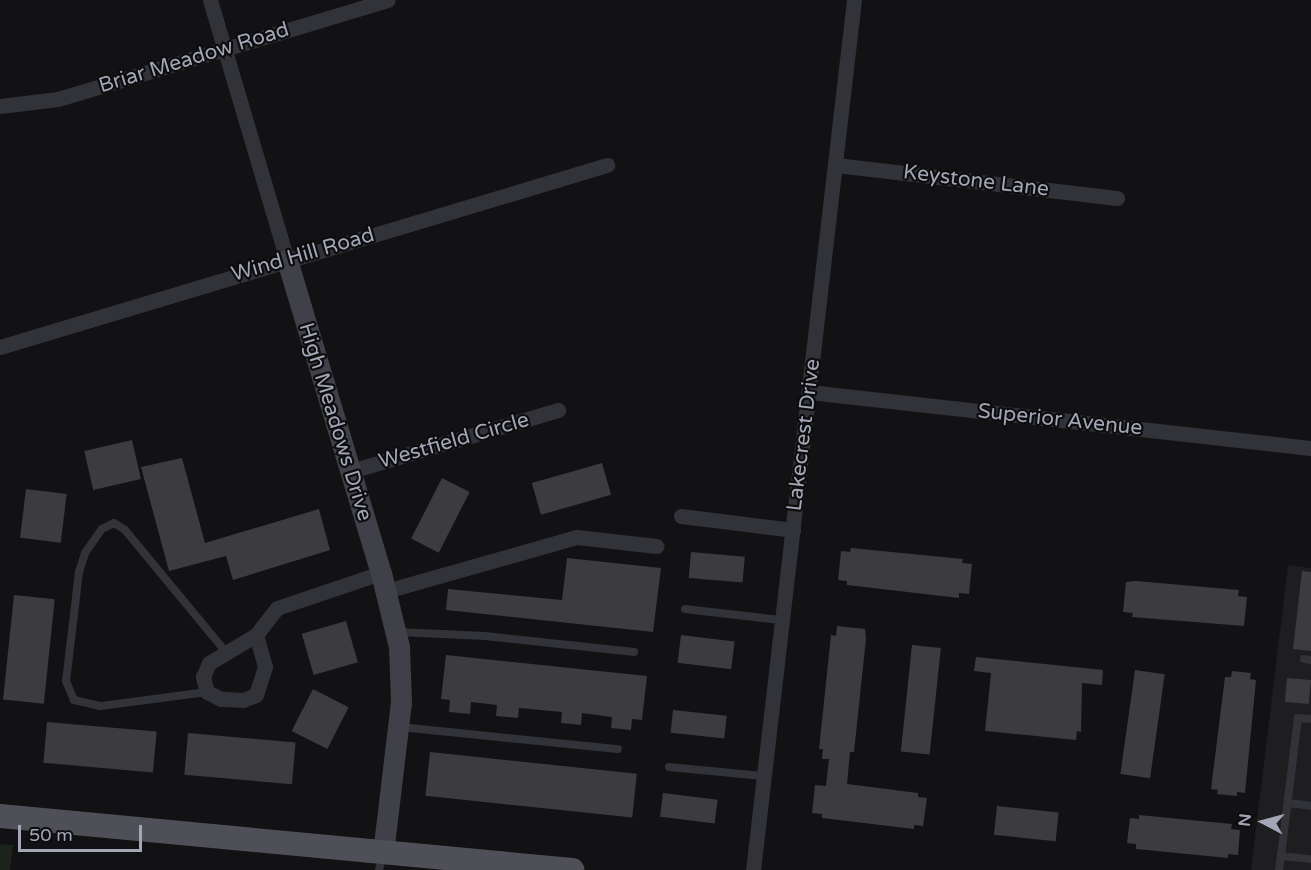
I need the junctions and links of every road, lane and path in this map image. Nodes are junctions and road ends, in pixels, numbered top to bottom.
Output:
1 (210, 0) edge
2 (387, 0) edge
3 (854, 0) edge
4 (222, 49) junction
5 (0, 106) edge
6 (607, 165) dead end
7 (836, 165) junction
8 (1117, 198) dead end
9 (286, 260) junction
10 (0, 347) edge
11 (809, 392) junction
12 (558, 410) dead end
13 (1311, 448) edge
14 (351, 471) junction
15 (681, 516) dead end
16 (793, 530) junction
17 (656, 546) dead end
18 (384, 582) junction
19 (685, 609) dead end
20 (780, 620) junction
21 (396, 632) junction
22 (256, 636) junction
23 (226, 652) junction
24 (634, 652) dead end
25 (207, 692) junction
26 (1311, 719) edge
27 (399, 727) junction
28 (618, 749) dead end
29 (669, 766) dead end
30 (763, 776) junction
31 (1288, 803) junction
32 (1311, 806) edge
33 (0, 816) edge
34 (1281, 856) junction
35 (1311, 859) edge
36 (381, 861) edge
37 (572, 870) edge
38 (753, 870) edge
39 (1279, 870) edge

1 - 4 street, High Meadows Drive
2 - 4 street, Briar Meadow Road
3 - 7 street, Lakecrest Drive
4 - 5 street, Briar Meadow Road
4 - 9 street, High Meadows Drive
6 - 9 street, Wind Hill Road
7 - 8 street, Keystone Lane
7 - 11 street, Lakecrest Drive
9 - 10 street, Wind Hill Road
9 - 14 street, High Meadows Drive
11 - 13 street, Superior Avenue
11 - 16 street, Lakecrest Drive
12 - 14 street, Westfield Circle
14 - 18 street, High Meadows Drive
15 - 16 street
16 - 20 street, Lakecrest Drive
17 - 18 street
18 - 21 street, High Meadows Drive
18 - 22 street
19 - 20 lane
20 - 30 street, Lakecrest Drive
21 - 24 lane
21 - 27 street, High Meadows Drive
22 - 23 street
22 - 25 street
23 - 25 street
23 - 25 lane
26 - 31 lane
27 - 28 lane
27 - 36 street, High Meadows Drive
29 - 30 lane
30 - 38 street, Lakecrest Drive
31 - 32 lane
31 - 34 lane
33 - 36 main road
34 - 35 lane
34 - 39 lane
36 - 37 main road

